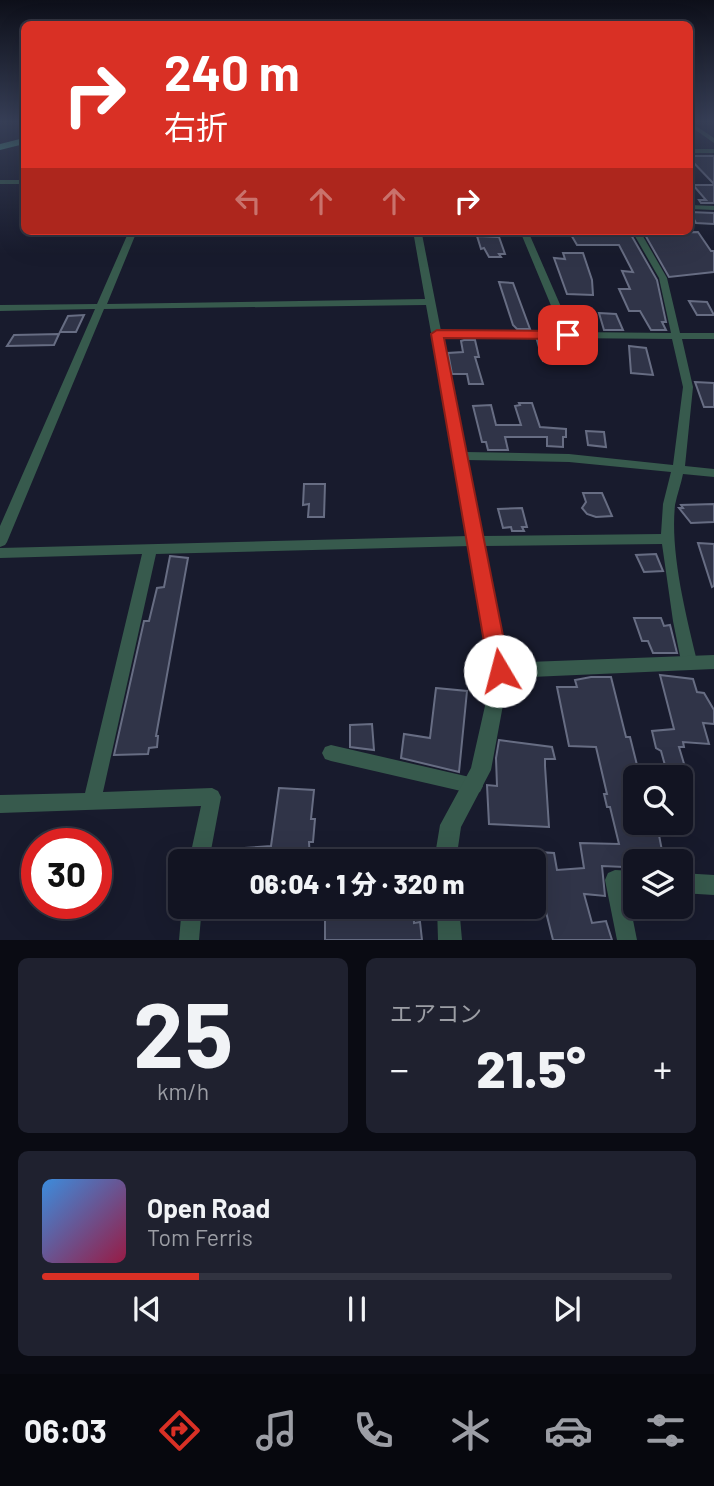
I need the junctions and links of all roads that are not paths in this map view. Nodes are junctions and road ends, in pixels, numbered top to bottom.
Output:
1 (0, 182) edge
2 (21, 182) edge
3 (693, 207) edge
4 (714, 208) edge
5 (131, 235) edge
6 (418, 235) edge
7 (526, 235) edge
8 (638, 235) edge
9 (430, 302) junction
10 (100, 307) junction
11 (0, 309) edge
12 (437, 334) junction
13 (568, 335) junction
14 (677, 336) junction
15 (714, 336) edge
16 (460, 456) junction
17 (678, 470) junction
18 (714, 473) edge
19 (668, 539) junction
20 (477, 541) junction
21 (0, 542) edge
22 (150, 548) junction
23 (0, 553) edge
24 (689, 661) junction
25 (714, 662) edge
26 (500, 671) junction
27 (331, 753) dead end
28 (474, 786) junction
29 (93, 801) junction
30 (0, 804) edge
31 (202, 849) edge
32 (447, 849) edge
33 (623, 880) edge
34 (693, 884) edge
35 (714, 885) edge
36 (191, 919) edge
37 (449, 919) edge
38 (189, 940) edge
39 (450, 940) edge
40 (627, 940) edge

1 - 2 street
3 - 4 street
5 - 10 street
6 - 9 street
7 - 13 street
8 - 14 street
9 - 10 street
9 - 12 street
10 - 11 street
10 - 21 street
12 - 13 street
12 - 16 street
13 - 14 street
14 - 15 street
14 - 17 street
16 - 17 street
16 - 20 street
17 - 18 street
17 - 19 street
19 - 20 street
19 - 24 street
20 - 22 street
20 - 26 street
22 - 23 street
22 - 29 street
24 - 25 street
24 - 26 street
26 - 28 street
27 - 28 street
28 - 32 street
29 - 30 street
29 - 31 street
33 - 40 street
34 - 35 street
36 - 38 street
37 - 39 street

